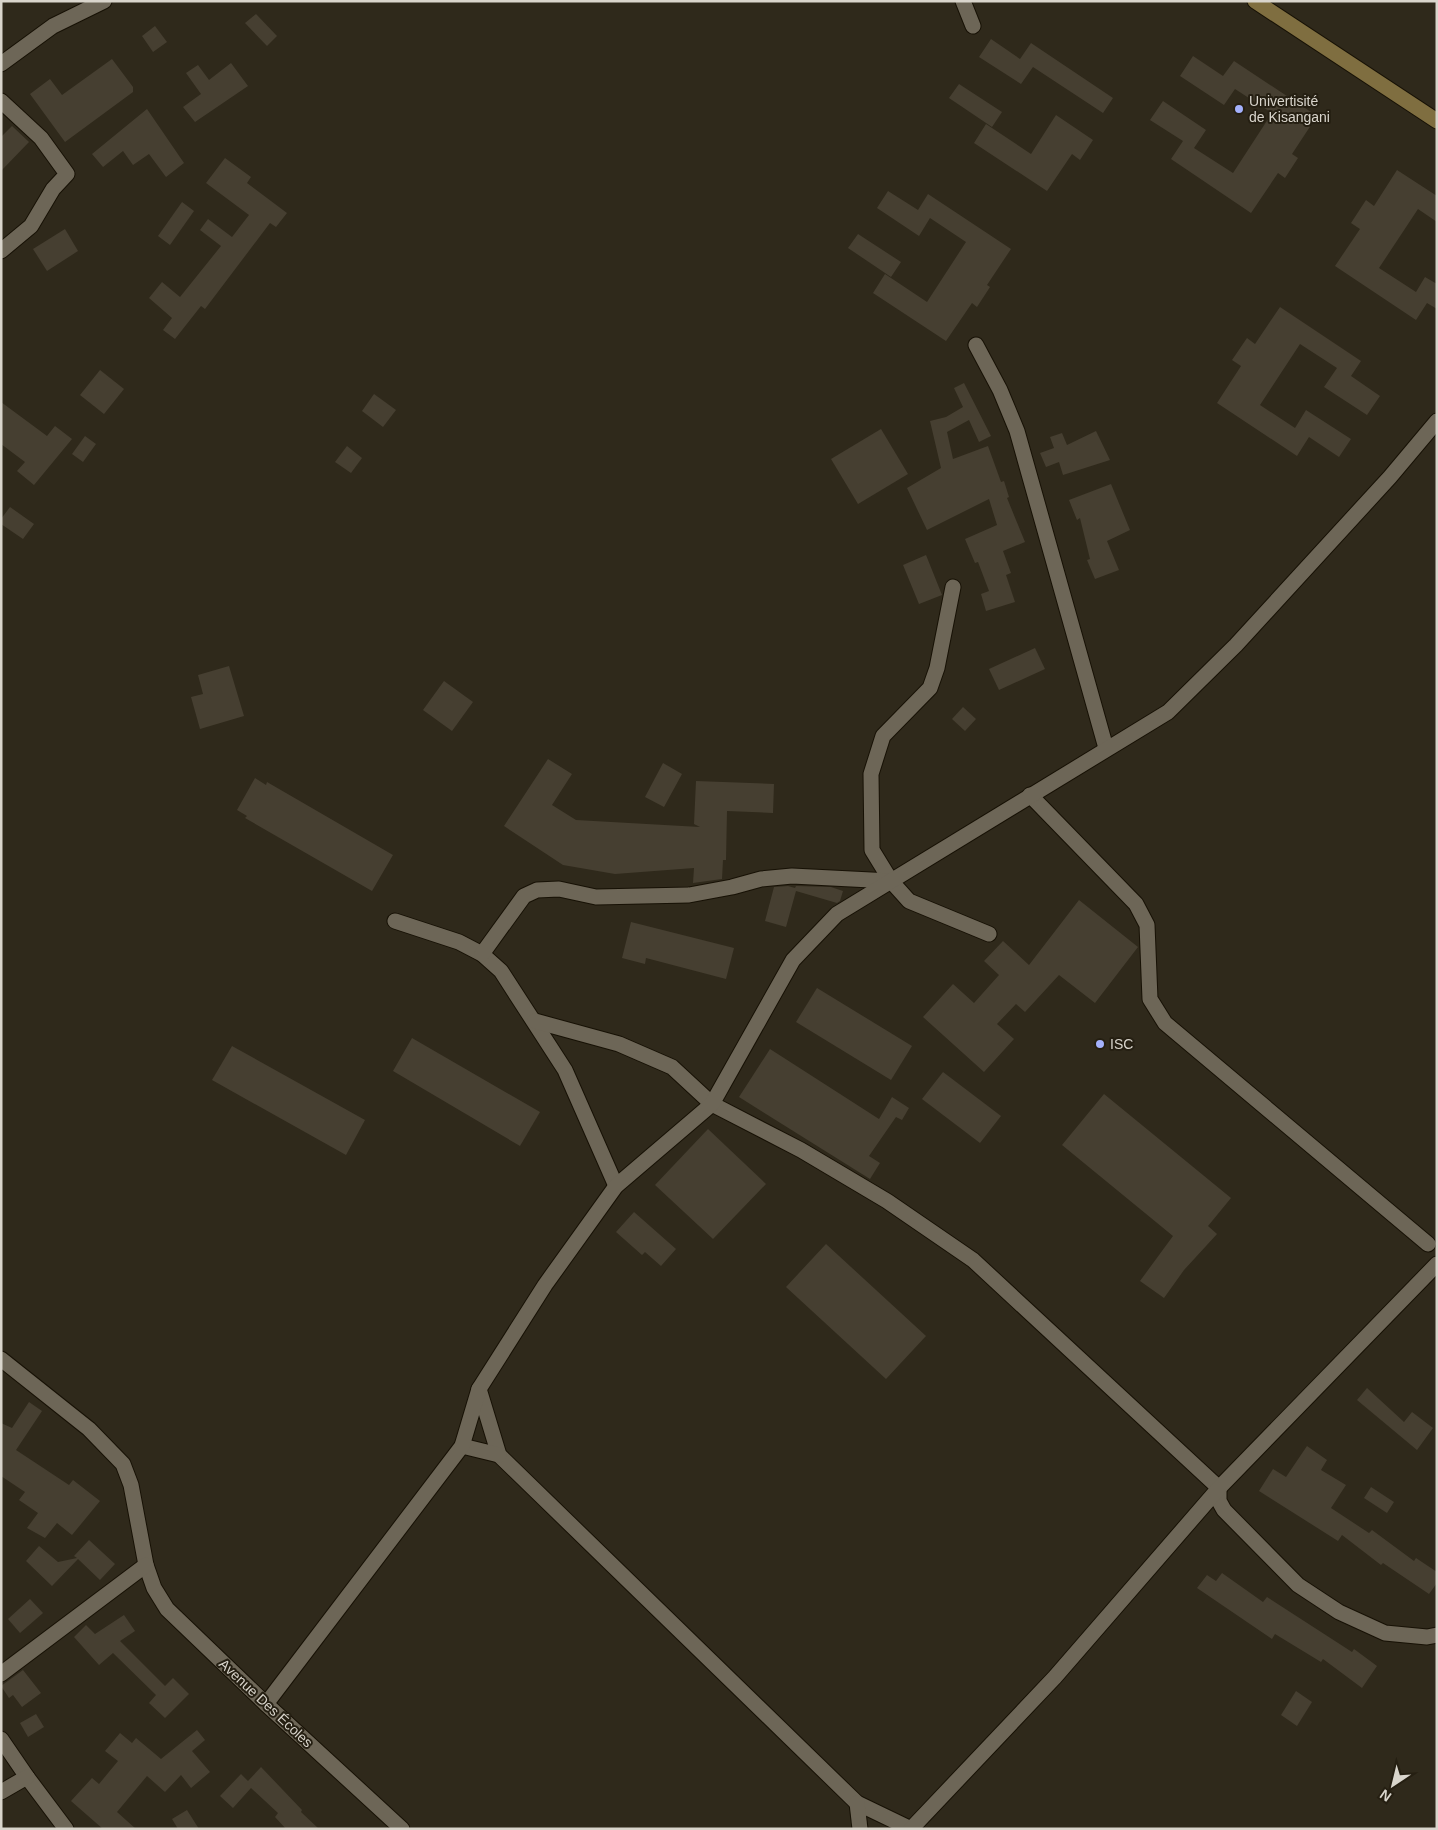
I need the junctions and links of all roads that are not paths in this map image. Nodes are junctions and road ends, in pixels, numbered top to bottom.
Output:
1 (104, 1) edge
2 (963, 1) edge
3 (1255, 1) edge
4 (972, 26) dead end
5 (1, 64) edge
6 (1, 101) edge
7 (1437, 121) edge
8 (1, 252) edge
9 (976, 345) dead end
10 (1437, 421) edge
11 (953, 586) dead end
12 (1106, 748) junction
13 (1030, 795) junction
14 (891, 881) junction
15 (395, 921) dead end
16 (990, 934) dead end
17 (482, 954) junction
18 (535, 1021) junction
19 (712, 1104) junction
20 (616, 1186) junction
21 (1432, 1243) edge
22 (1437, 1264) edge
23 (1423, 1278) junction
24 (1, 1359) edge
25 (479, 1389) junction
26 (462, 1446) junction
27 (499, 1455) junction
28 (1219, 1488) junction
29 (146, 1565) junction
30 (1437, 1635) edge
31 (1, 1674) edge
32 (266, 1704) junction
33 (1, 1739) edge
34 (27, 1778) junction
35 (1, 1792) edge
36 (857, 1802) junction
37 (66, 1829) edge
38 (402, 1829) edge
39 (860, 1829) edge
40 (911, 1829) edge

1 - 5 street
2 - 4 street
3 - 7 main road
6 - 8 street
9 - 12 street
10 - 12 street
11 - 14 street
12 - 13 street
13 - 14 street
13 - 21 street
14 - 16 street
14 - 17 street
14 - 19 street
15 - 17 street
17 - 18 street
18 - 19 street
18 - 20 street
19 - 20 street
19 - 28 street
20 - 25 street
21 - 23 street
22 - 23 street
23 - 28 street
24 - 29 street, Avenue Des Écoles
25 - 26 street
25 - 27 street
26 - 27 street
26 - 32 street
27 - 36 street
28 - 30 street
28 - 40 street
29 - 31 street
29 - 32 street, Avenue Des Écoles
32 - 38 street, Avenue Des Écoles
33 - 34 street
34 - 35 street
34 - 37 street
36 - 39 street
36 - 40 street

